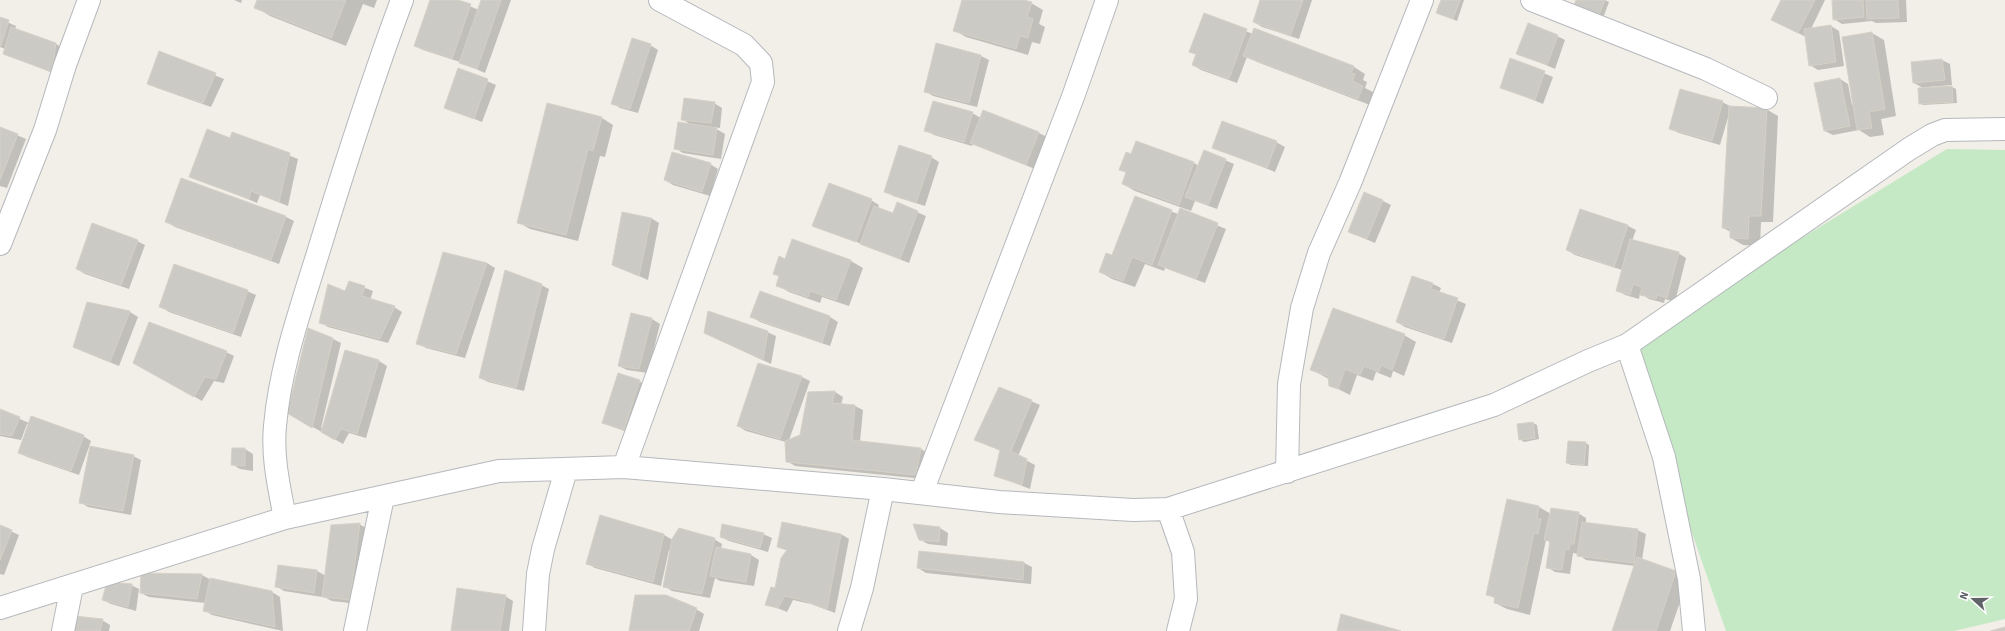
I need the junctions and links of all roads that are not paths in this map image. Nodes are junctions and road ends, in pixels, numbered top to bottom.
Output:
1 (89, 0) edge
2 (402, 0) edge
3 (660, 0) edge
4 (1107, 0) edge
5 (1422, 0) edge
6 (1532, 0) edge
7 (1766, 98) dead end
8 (2005, 129) edge
9 (0, 244) edge
10 (1627, 345) junction
11 (624, 467) junction
12 (566, 470) junction
13 (1287, 472) junction
14 (883, 489) junction
15 (922, 492) junction
16 (383, 497) junction
17 (1168, 509) junction
18 (285, 518) junction
19 (72, 586) junction
20 (0, 608) edge
21 (63, 631) edge
22 (356, 631) edge
23 (534, 631) edge
24 (849, 631) edge
25 (1178, 631) edge
26 (1694, 631) edge

1 - 9 street
2 - 18 street
3 - 11 street
4 - 15 street
5 - 13 street
6 - 7 street
8 - 10 street
10 - 13 street
10 - 26 street
11 - 12 street
11 - 14 street
12 - 16 street
12 - 23 street
13 - 17 street
14 - 15 street
14 - 24 street
15 - 17 street
16 - 18 street
16 - 22 street
17 - 25 street
18 - 19 street
19 - 20 street
19 - 21 street

